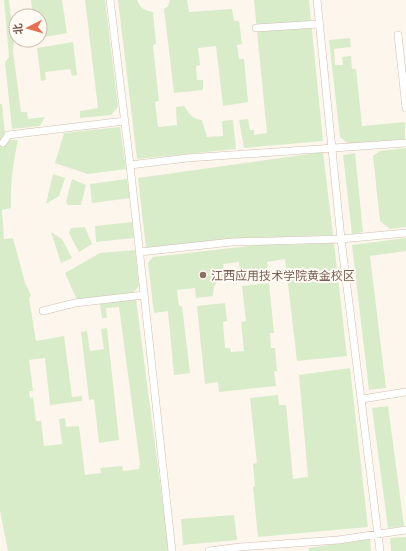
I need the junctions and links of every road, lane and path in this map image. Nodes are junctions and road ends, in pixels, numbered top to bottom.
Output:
1 (110, 0) edge
2 (317, 0) edge
3 (319, 24) junction
4 (256, 28) dead end
5 (398, 35) dead end
6 (406, 108) edge
7 (125, 121) junction
8 (3, 143) dead end
9 (406, 143) edge
10 (332, 148) junction
11 (130, 165) junction
12 (406, 233) edge
13 (341, 239) junction
14 (140, 252) junction
15 (144, 295) junction
16 (43, 311) dead end
17 (406, 392) edge
18 (362, 399) junction
19 (406, 530) edge
20 (378, 534) junction
21 (172, 551) edge
22 (209, 551) edge
23 (380, 551) edge

1 - 7 street
2 - 3 street
3 - 4 street
3 - 10 street
5 - 6 street
7 - 8 street
7 - 11 street
9 - 10 street
10 - 11 street
10 - 13 street
11 - 14 street
12 - 13 street
13 - 14 street
13 - 18 street
14 - 15 street
15 - 16 street
15 - 21 street
17 - 18 street
18 - 20 street
19 - 20 street
20 - 22 street
20 - 23 street

